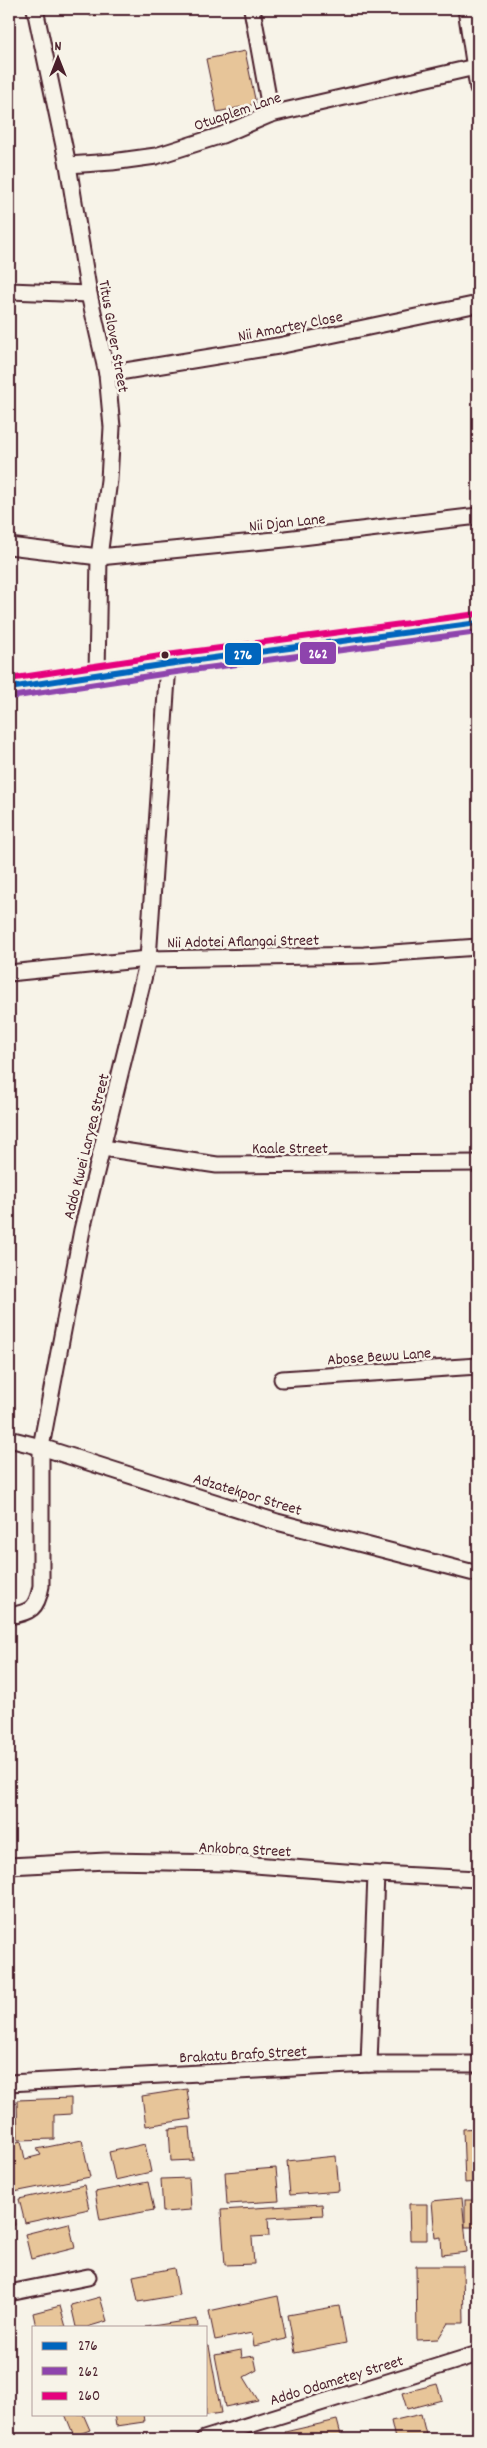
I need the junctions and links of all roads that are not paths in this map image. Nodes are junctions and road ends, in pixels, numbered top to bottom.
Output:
1 (35, 9) edge
2 (252, 9) edge
3 (466, 9) edge
4 (474, 66) junction
5 (478, 88) edge
6 (271, 114) junction
7 (68, 165) junction
8 (9, 291) edge
9 (89, 294) junction
10 (478, 304) edge
11 (107, 374) junction
12 (478, 516) edge
13 (9, 546) edge
14 (99, 557) junction
15 (478, 623) edge
16 (168, 664) junction
17 (97, 674) junction
18 (9, 688) edge
19 (478, 947) edge
20 (148, 959) junction
21 (9, 973) edge
22 (103, 1148) junction
23 (478, 1163) edge
24 (478, 1366) edge
25 (282, 1379) dead end
26 (9, 1439) edge
27 (41, 1447) junction
28 (478, 1574) edge
29 (9, 1616) edge
30 (9, 1866) edge
31 (376, 1874) junction
32 (478, 1879) edge
33 (369, 2064) junction
34 (478, 2064) edge
35 (9, 2083) edge
36 (88, 2277) dead end
37 (9, 2293) edge
38 (478, 2354) edge
39 (204, 2439) edge

1 - 7 street, Titus Glover Street
2 - 6 street
3 - 4 street
4 - 5 street
4 - 6 street, Otuaplem Lane
6 - 7 street, Otuaplem Lane
7 - 9 street, Titus Glover Street
8 - 9 street
9 - 11 street, Titus Glover Street
10 - 11 street, Nii Amartey Close
11 - 14 street, Titus Glover Street
12 - 14 street, Nii Djan Lane
13 - 14 street, Nii Djan Lane
14 - 17 street, Titus Glover Street
15 - 16 street
16 - 17 street
16 - 20 street, Addo Kwei Laryea Street
17 - 18 street
19 - 20 street, Nii Adotei Aflangai Street
20 - 21 street, Nii Adotei Aflangai Street
20 - 22 street, Addo Kwei Laryea Street
22 - 23 street, Kaale Street
22 - 27 street, Addo Kwei Laryea Street
24 - 25 street, Abose Bewu Lane
26 - 27 street, Adzatekpor Street
27 - 28 street, Adzatekpor Street
27 - 29 street, Addo Kwei Laryea Street
30 - 31 street, Ankobra Street
31 - 32 street, Ankobra Street
31 - 33 street
33 - 34 street, Brakatu Brafo Street
33 - 35 street, Brakatu Brafo Street
36 - 37 street
38 - 39 street, Addo Odametey Street

